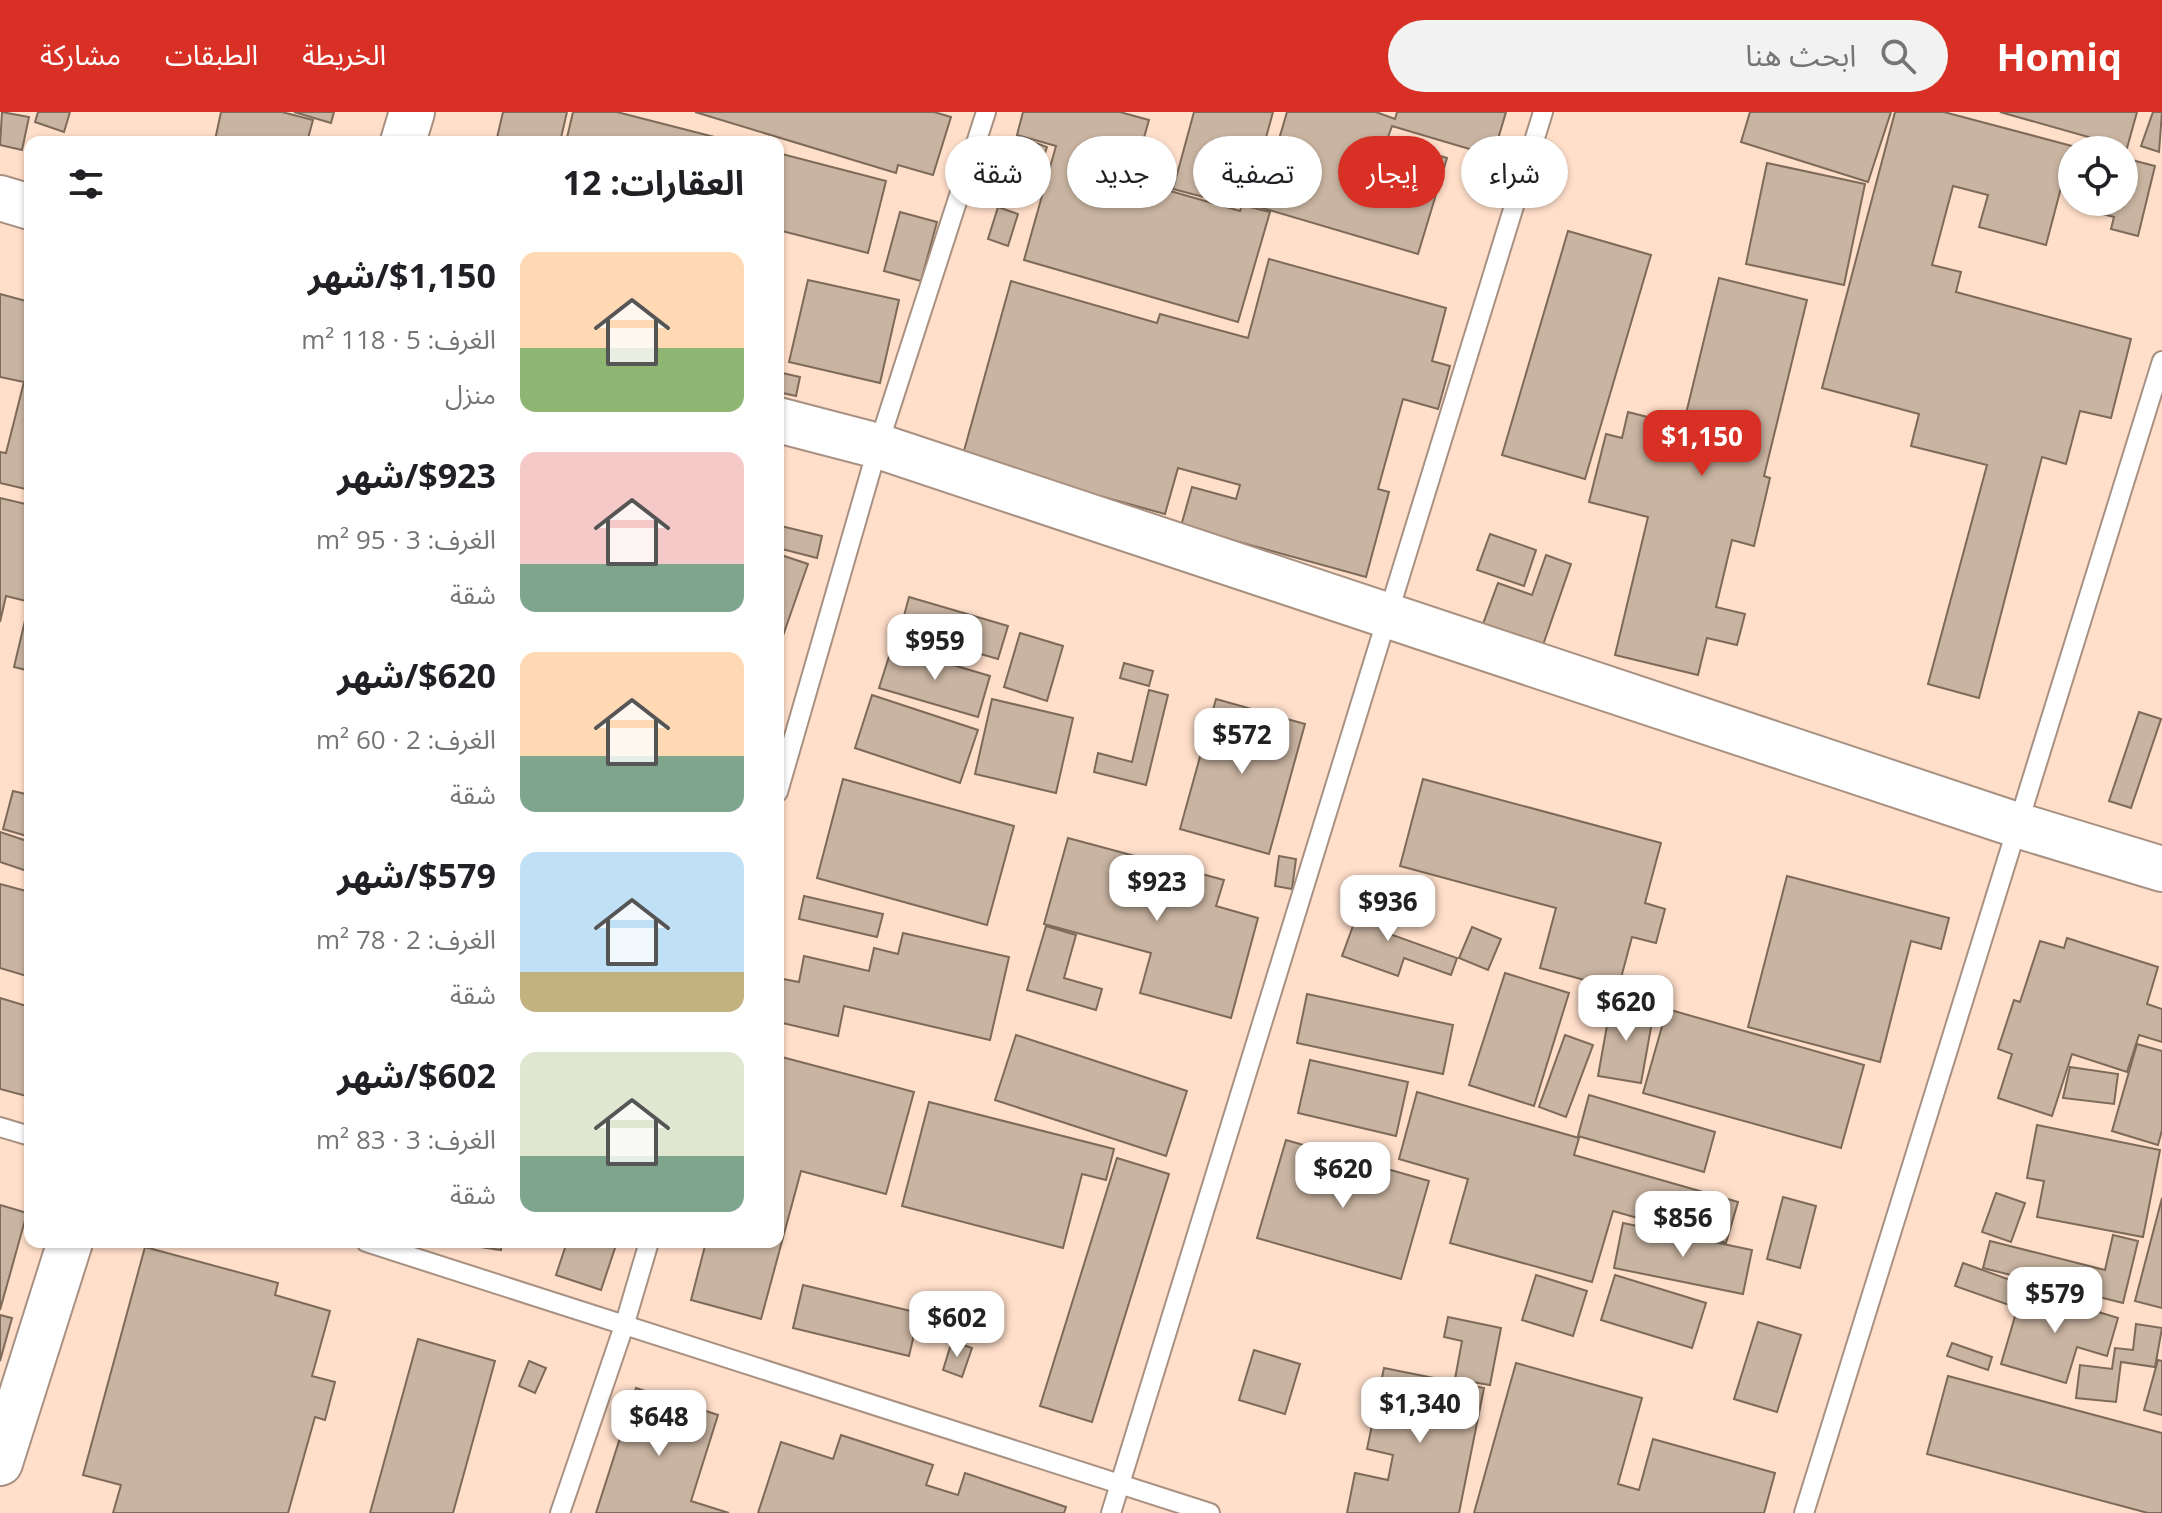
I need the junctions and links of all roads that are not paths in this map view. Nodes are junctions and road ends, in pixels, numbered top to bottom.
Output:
1 (412, 112) edge
2 (986, 112) edge
3 (1543, 112) edge
4 (405, 136) edge
5 (0, 198) edge
6 (24, 205) edge
7 (2162, 361) edge
8 (784, 422) edge
9 (878, 446) junction
10 (1386, 616) junction
11 (784, 771) edge
12 (2017, 825) junction
13 (2162, 869) edge
14 (0, 1127) edge
15 (24, 1134) edge
16 (68, 1248) edge
17 (385, 1248) edge
18 (647, 1248) edge
19 (625, 1323) junction
20 (0, 1463) edge
21 (1120, 1484) junction
22 (560, 1513) edge
23 (1111, 1513) edge
24 (1210, 1513) edge
25 (1804, 1513) edge

1 - 4 street
2 - 9 lane
3 - 10 lane
5 - 6 street
7 - 12 lane
8 - 9 street
9 - 10 street
9 - 11 lane
10 - 12 street
10 - 21 lane
12 - 13 street
12 - 25 lane
14 - 15 lane
16 - 20 street
17 - 19 lane
18 - 19 lane
19 - 21 lane
19 - 22 lane
21 - 23 lane
21 - 24 lane

